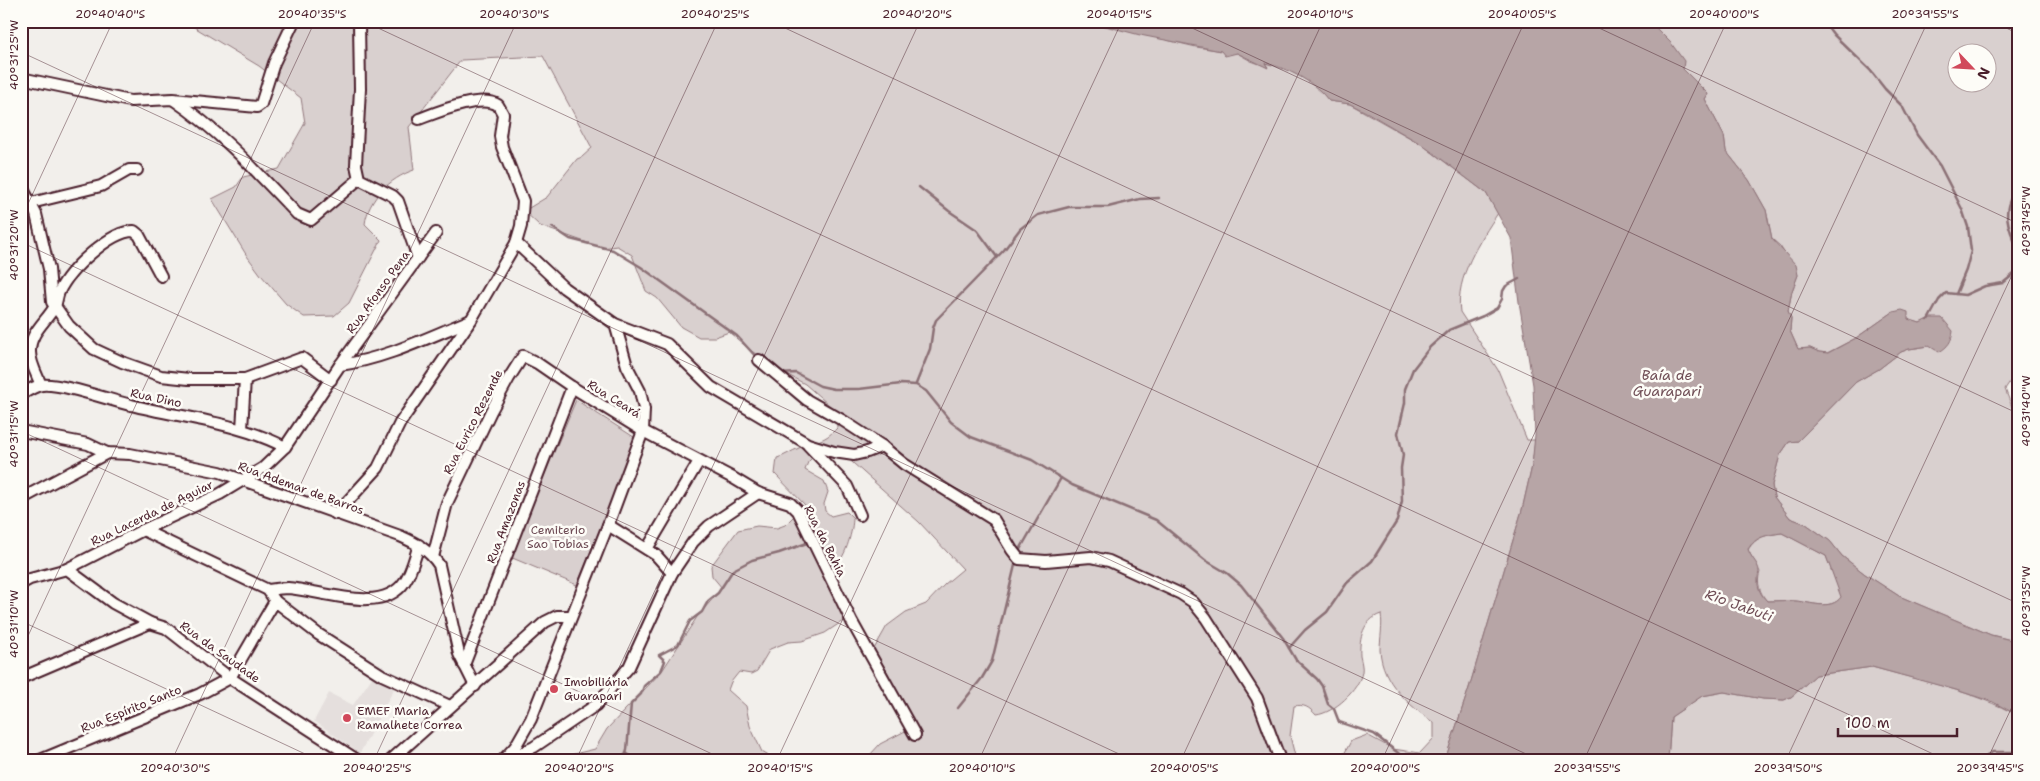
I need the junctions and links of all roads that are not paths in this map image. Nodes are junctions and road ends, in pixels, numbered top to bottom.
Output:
1 (294, 21) edge
2 (359, 21) edge
3 (21, 78) edge
4 (173, 99) junction
5 (419, 119) dead end
6 (137, 170) dead end
7 (359, 179) junction
8 (21, 185) edge
9 (31, 203) junction
10 (436, 233) dead end
11 (516, 243) junction
12 (418, 258) junction
13 (160, 276) dead end
14 (55, 306) junction
15 (471, 320) junction
16 (615, 324) junction
17 (759, 360) dead end
18 (340, 365) junction
19 (245, 379) junction
20 (331, 380) junction
21 (41, 385) junction
22 (572, 387) junction
23 (21, 395) edge
24 (242, 428) junction
25 (21, 431) edge
26 (643, 431) junction
27 (808, 444) junction
28 (285, 446) junction
29 (882, 446) junction
30 (107, 453) junction
31 (699, 460) junction
32 (245, 480) junction
33 (758, 493) junction
34 (21, 499) edge
35 (336, 514) junction
36 (860, 515) dead end
37 (608, 526) junction
38 (143, 530) junction
39 (419, 545) junction
40 (647, 549) junction
41 (434, 557) junction
42 (67, 569) junction
43 (672, 574) junction
44 (21, 584) edge
45 (268, 590) junction
46 (275, 601) junction
47 (571, 616) junction
48 (150, 623) junction
49 (464, 666) junction
50 (21, 678) edge
51 (230, 678) junction
52 (475, 686) junction
53 (450, 706) junction
54 (915, 735) dead end
55 (40, 760) edge
56 (357, 760) edge
57 (391, 760) edge
58 (503, 760) edge
59 (507, 760) edge
60 (1280, 760) edge

1 - 4 street
2 - 7 street
3 - 4 street
4 - 7 street
5 - 11 street
6 - 9 street
7 - 12 street
8 - 9 street
9 - 14 street
10 - 12 street, Rua Afonso Pena
11 - 15 street
11 - 16 street
12 - 18 street, Rua Afonso Pena
13 - 14 street
14 - 19 street
14 - 21 street
15 - 18 street
15 - 35 street
16 - 26 street
16 - 27 street
17 - 29 street
18 - 20 street, Rua Afonso Pena
19 - 20 street
19 - 24 street
20 - 28 street, Rua Afonso Pena
21 - 23 street
21 - 24 street, Rua Dino
22 - 26 street, Rua Ceará
22 - 41 street, Rua Eurico Rezende
22 - 49 street, Rua Amazonas
24 - 28 street, Rua Dino
25 - 30 street, Rua Ademar de Barros
26 - 31 street, Rua da Bahia
26 - 37 street
27 - 29 street
27 - 36 street
28 - 32 street, Rua Lacerda de Aguiar
29 - 60 street
30 - 32 street, Rua Ademar de Barros
30 - 34 street
31 - 33 street, Rua da Bahia
31 - 40 street
32 - 35 street, Rua Ademar de Barros
32 - 38 street, Rua Lacerda de Aguiar
33 - 43 street
33 - 54 street, Rua da Bahia
35 - 39 street, Rua Ademar de Barros
37 - 40 street
37 - 47 street
38 - 42 street, Rua Lacerda de Aguiar
38 - 45 street
39 - 41 street, Rua Ademar de Barros
39 - 45 street
40 - 43 street
41 - 49 street, Rua Ademar de Barros
42 - 44 street, Rua Lacerda de Aguiar
42 - 48 street, Rua da Saudade
43 - 59 street
45 - 46 street
46 - 51 street
46 - 53 street
47 - 52 street
47 - 58 street
48 - 50 street
48 - 51 street, Rua da Saudade
49 - 52 street, Rua Ademar de Barros
51 - 55 street, Rua Espírito Santo
51 - 56 street, Rua da Saudade
52 - 53 street
53 - 57 street

